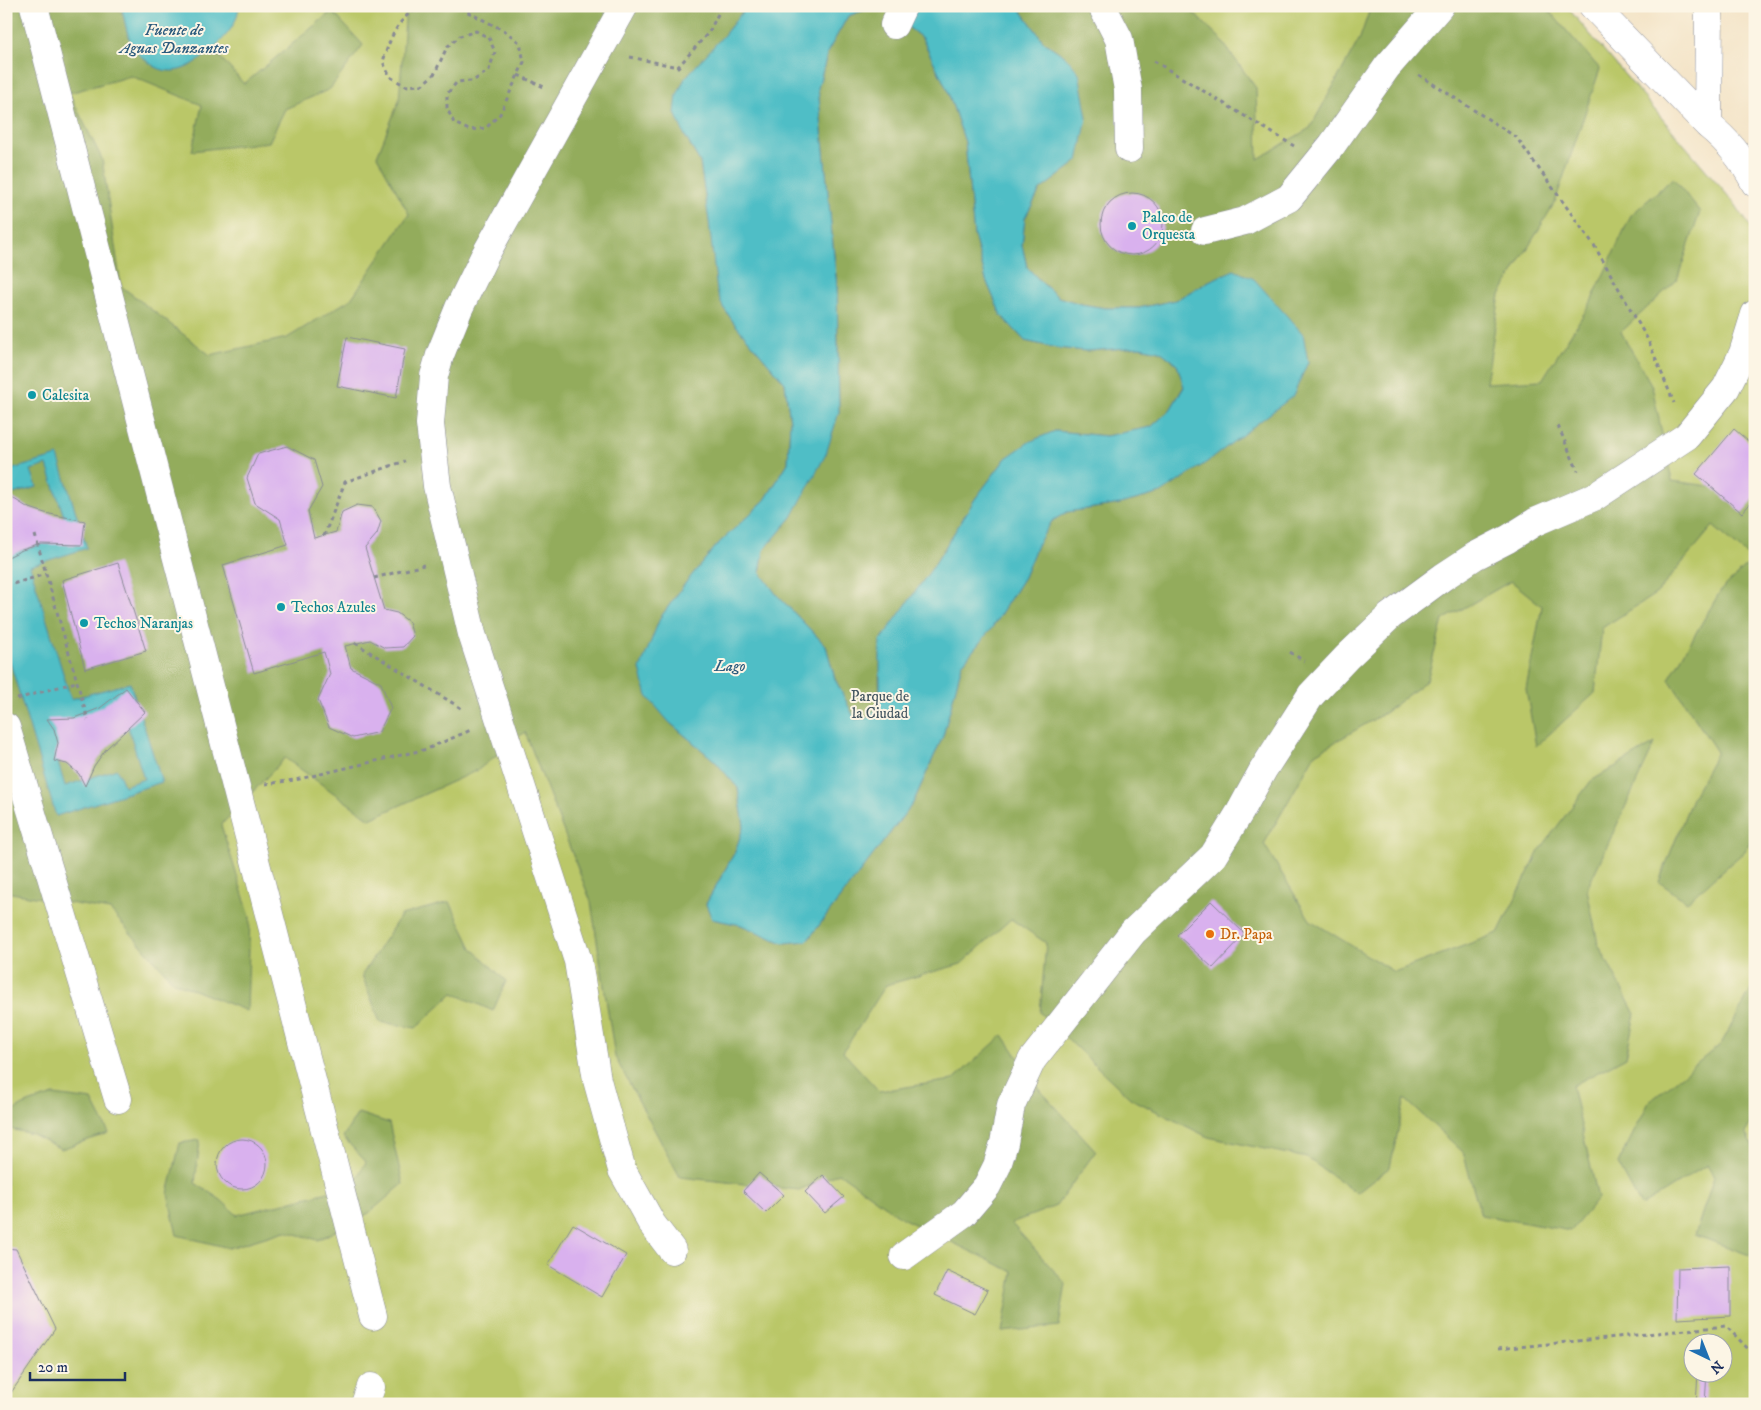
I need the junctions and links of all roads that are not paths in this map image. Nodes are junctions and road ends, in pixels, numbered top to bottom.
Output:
1 (34, 6) edge
2 (624, 6) edge
3 (1102, 6) edge
4 (1440, 6) edge
5 (1593, 6) edge
6 (1709, 6) edge
7 (1708, 125) junction
8 (1128, 149) dead end
9 (1755, 183) edge
10 (1205, 231) dead end
11 (1755, 314) edge
12 (6, 727) edge
13 (118, 1099) dead end
14 (672, 1250) dead end
15 (904, 1256) dead end
16 (373, 1316) dead end

1 - 16 street
2 - 14 street
3 - 8 street
4 - 10 street
5 - 7 street
6 - 7 street
7 - 9 street
11 - 15 street
12 - 13 street

